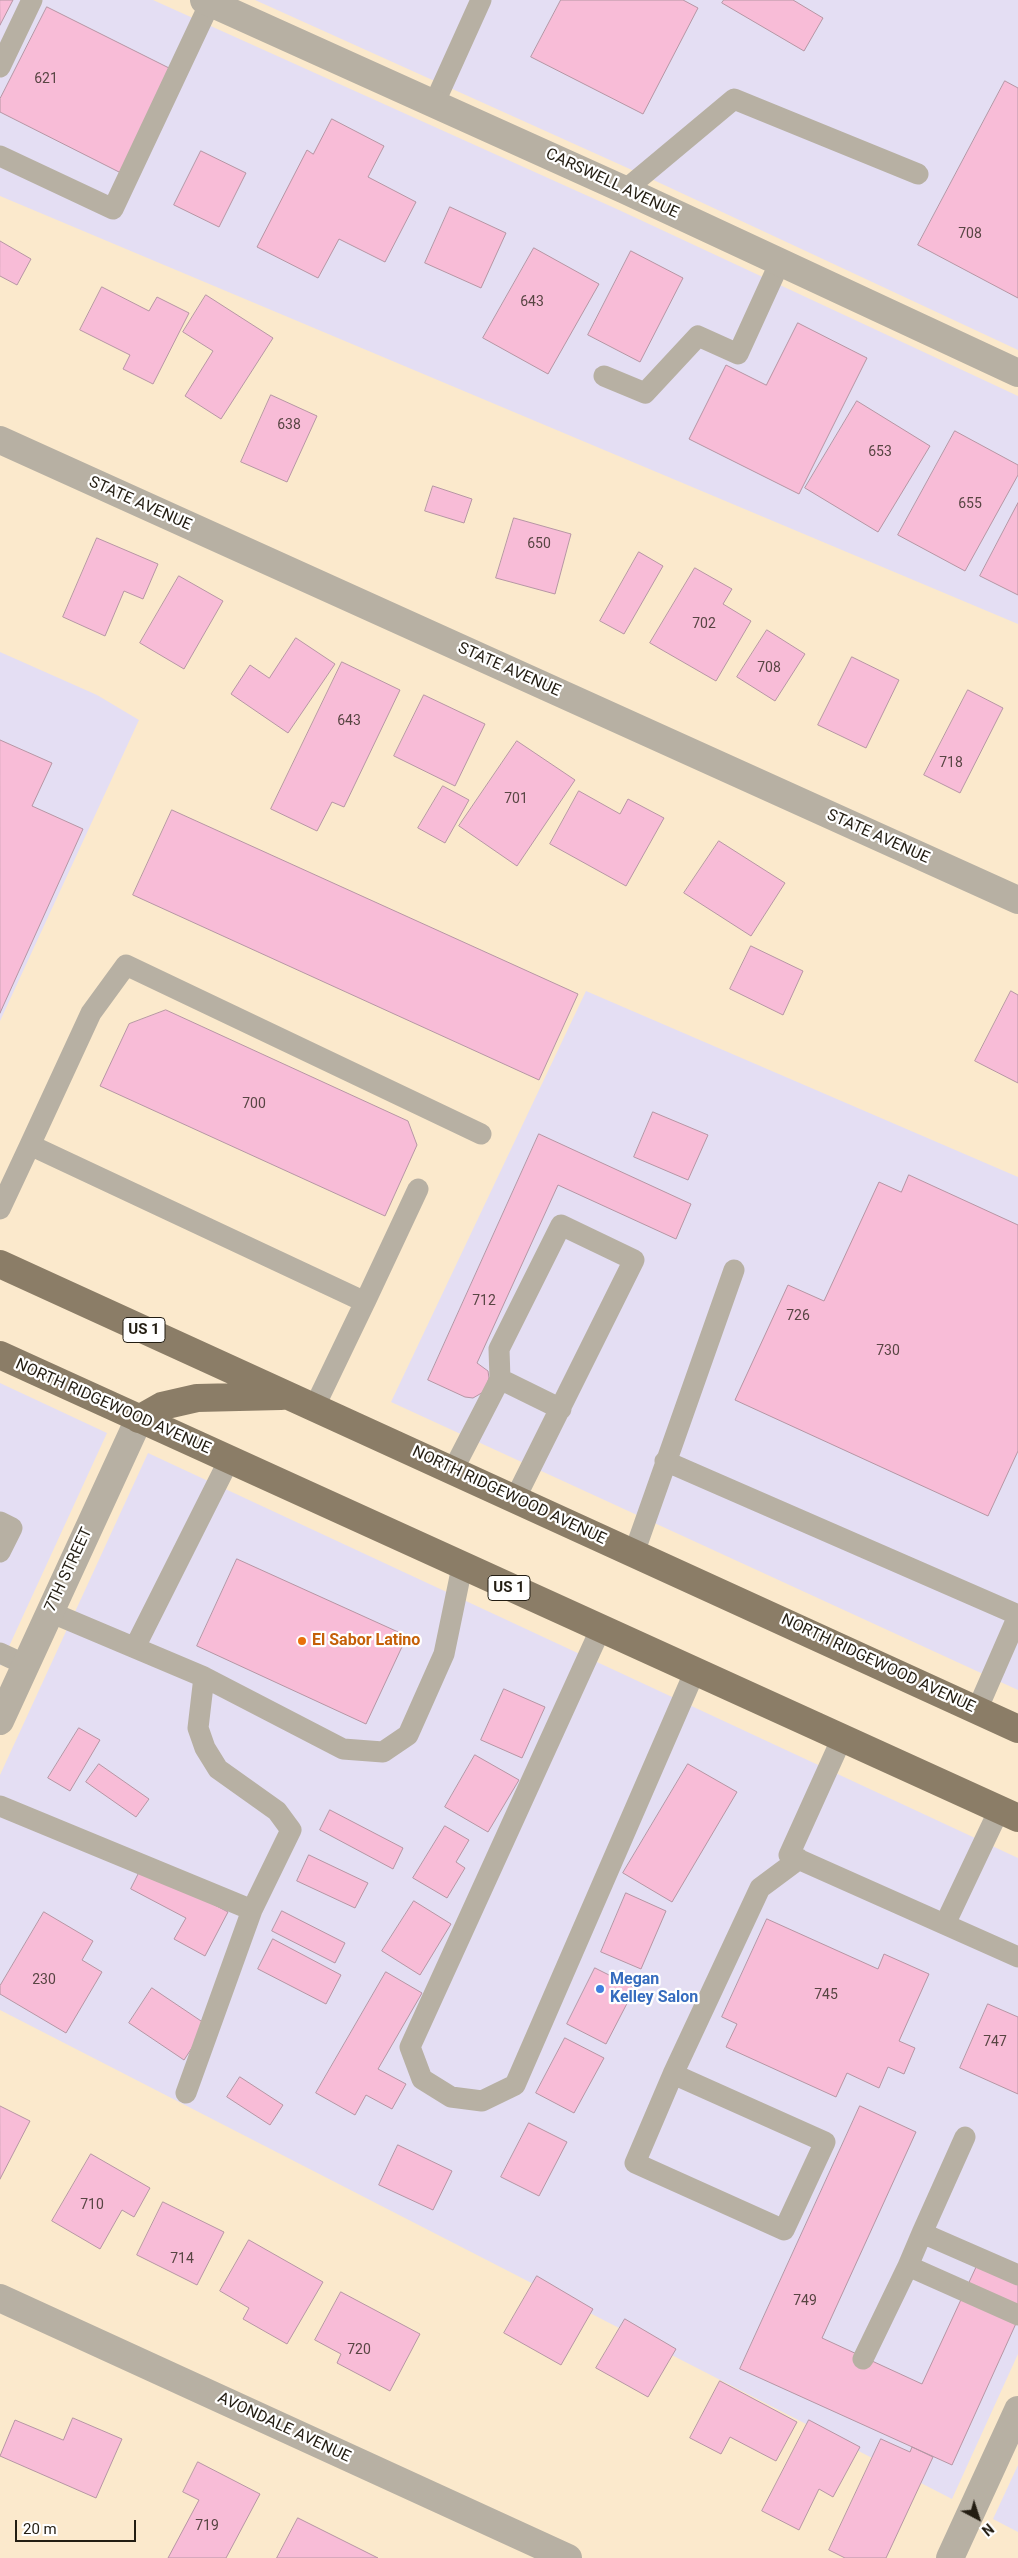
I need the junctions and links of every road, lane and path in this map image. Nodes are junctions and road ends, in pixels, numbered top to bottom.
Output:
1 (32, 0) edge
2 (481, 0) edge
3 (207, 1) edge
4 (0, 67) edge
5 (434, 104) junction
6 (0, 156) edge
7 (918, 174) dead end
8 (625, 190) junction
9 (780, 262) junction
10 (1018, 373) edge
11 (604, 376) dead end
12 (0, 440) edge
13 (1018, 900) edge
14 (481, 1134) dead end
15 (30, 1145) junction
16 (418, 1189) dead end
17 (0, 1209) edge
18 (0, 1264) edge
19 (734, 1270) dead end
20 (365, 1302) junction
21 (0, 1356) edge
22 (500, 1379) junction
23 (287, 1395) junction
24 (314, 1408) junction
25 (561, 1409) junction
26 (139, 1419) junction
27 (229, 1460) junction
28 (665, 1461) junction
29 (453, 1470) junction
30 (515, 1499) junction
31 (0, 1522) edge
32 (0, 1552) edge
33 (634, 1553) junction
34 (462, 1567) junction
35 (50, 1612) junction
36 (1018, 1615) edge
37 (601, 1628) junction
38 (135, 1647) junction
39 (0, 1653) edge
40 (26, 1665) junction
41 (695, 1672) junction
42 (204, 1677) junction
43 (977, 1710) junction
44 (0, 1720) edge
45 (1018, 1728) edge
46 (842, 1738) junction
47 (0, 1806) edge
48 (1008, 1814) edge
49 (799, 1859) junction
50 (252, 1910) junction
51 (945, 1924) junction
52 (1018, 1957) edge
53 (673, 2074) junction
54 (186, 2092) dead end
55 (965, 2137) dead end
56 (922, 2233) junction
57 (908, 2266) junction
58 (1018, 2275) edge
59 (0, 2298) edge
60 (1018, 2315) edge
61 (863, 2359) dead end
62 (1018, 2410) edge
63 (568, 2558) edge
64 (950, 2558) edge

1 - 4 lane
2 - 5 lane
3 - 5 street, CARSWELL AVENUE
3 - 6 lane
5 - 8 street, CARSWELL AVENUE
7 - 8 lane
8 - 9 street, CARSWELL AVENUE
9 - 10 street, CARSWELL AVENUE
9 - 11 lane
12 - 13 street, STATE AVENUE
14 - 15 lane
15 - 17 lane
15 - 20 lane
16 - 20 lane
18 - 23 main road, NORTH RIDGEWOOD AVENUE / US 1
19 - 28 lane
20 - 24 lane
21 - 26 main road, NORTH RIDGEWOOD AVENUE / US 1
22 - 25 lane
22 - 25 lane
22 - 29 lane
23 - 24 main road, NORTH RIDGEWOOD AVENUE / US 1
23 - 26 main road
24 - 29 main road, NORTH RIDGEWOOD AVENUE / US 1
25 - 30 lane
26 - 27 main road, NORTH RIDGEWOOD AVENUE / US 1
26 - 35 street, 7TH STREET
27 - 34 main road, NORTH RIDGEWOOD AVENUE / US 1
27 - 38 lane
28 - 33 lane
28 - 36 lane
29 - 30 main road, NORTH RIDGEWOOD AVENUE / US 1
30 - 33 main road, NORTH RIDGEWOOD AVENUE / US 1
31 - 32 lane
33 - 43 main road, NORTH RIDGEWOOD AVENUE / US 1
34 - 37 main road, NORTH RIDGEWOOD AVENUE / US 1
34 - 42 lane
35 - 38 lane
35 - 40 street, 7TH STREET
36 - 43 lane
37 - 41 main road, NORTH RIDGEWOOD AVENUE / US 1
37 - 41 lane
38 - 42 lane
39 - 40 lane
40 - 44 street, 7TH STREET
41 - 46 main road, NORTH RIDGEWOOD AVENUE / US 1
42 - 50 lane
43 - 45 main road, NORTH RIDGEWOOD AVENUE / US 1
46 - 48 main road, NORTH RIDGEWOOD AVENUE / US 1
46 - 49 lane
47 - 50 lane
48 - 51 lane
49 - 51 lane
49 - 53 lane
50 - 54 lane
51 - 52 lane
53 - 53 lane
55 - 56 lane
56 - 57 lane
56 - 58 lane
57 - 60 lane
57 - 61 lane
59 - 63 street, AVONDALE AVENUE
62 - 64 street

